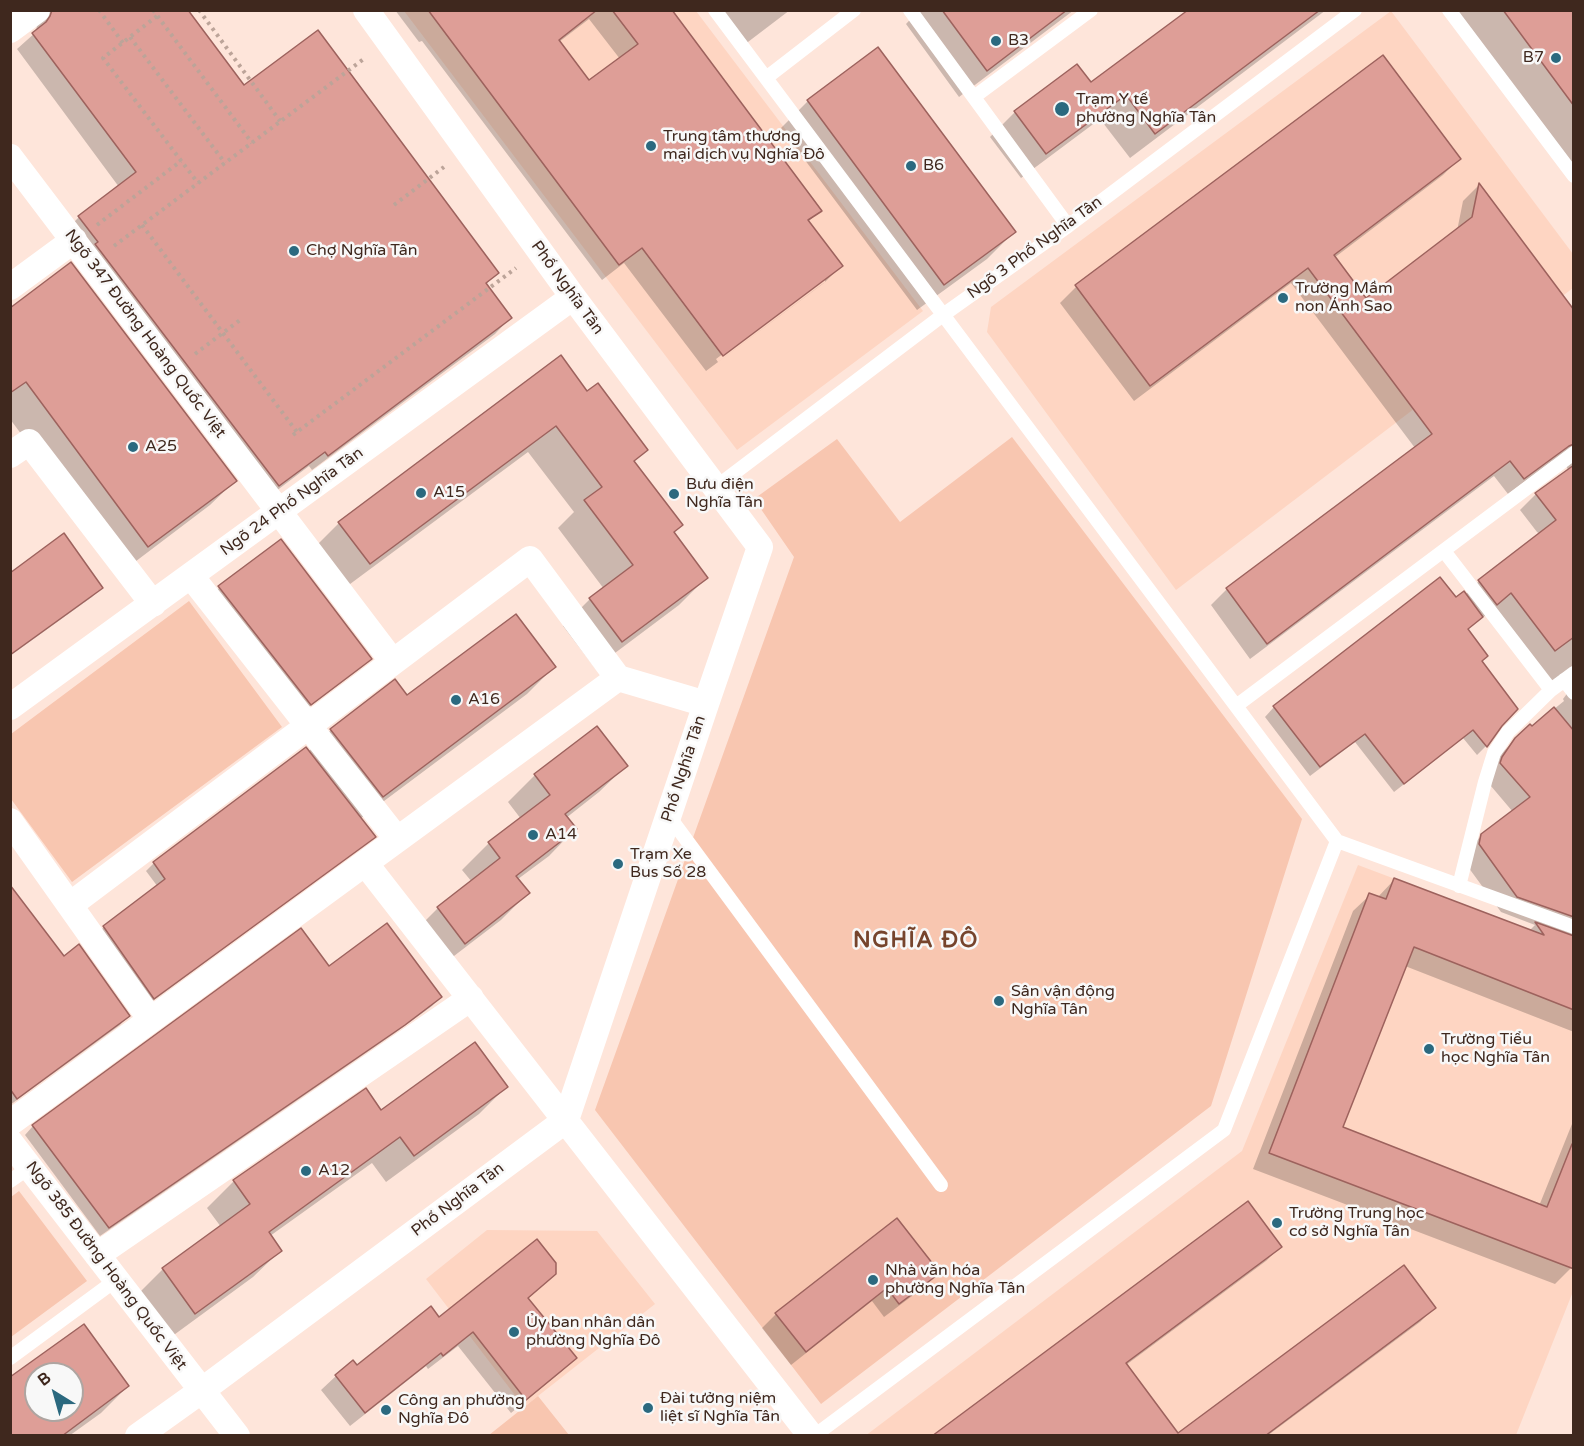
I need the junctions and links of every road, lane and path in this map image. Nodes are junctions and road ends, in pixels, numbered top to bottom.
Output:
1 (37, 10) edge
2 (99, 10) edge
3 (153, 10) edge
4 (199, 10) edge
5 (366, 10) edge
6 (715, 10) edge
7 (854, 10) edge
8 (910, 10) edge
9 (1091, 10) edge
10 (1355, 10) edge
11 (1449, 10) edge
12 (157, 16) junction
13 (10, 30) edge
14 (130, 37) junction
15 (388, 41) junction
16 (123, 43) junction
17 (766, 78) junction
18 (974, 98) junction
19 (280, 121) junction
20 (252, 143) junction
21 (467, 150) junction
22 (10, 157) edge
23 (181, 161) junction
24 (225, 163) junction
25 (1574, 176) edge
26 (198, 183) junction
27 (394, 204) dead end
28 (142, 225) junction
29 (1068, 226) junction
30 (83, 234) junction
31 (539, 251) junction
32 (92, 263) junction
33 (10, 287) edge
34 (573, 297) junction
35 (943, 315) junction
36 (240, 320) dead end
37 (222, 333) junction
38 (173, 370) junction
39 (1574, 453) edge
40 (10, 455) edge
41 (716, 487) junction
42 (279, 512) junction
43 (1444, 551) junction
44 (191, 576) junction
45 (153, 604) junction
46 (393, 662) junction
47 (1569, 677) edge
48 (618, 678) junction
49 (1551, 690) junction
50 (1574, 693) edge
51 (706, 704) junction
52 (1236, 706) junction
53 (10, 707) edge
54 (308, 726) junction
55 (668, 816) junction
56 (10, 820) edge
57 (397, 839) junction
58 (1337, 842) junction
59 (365, 863) junction
60 (1459, 886) junction
61 (70, 905) junction
62 (1574, 927) edge
63 (471, 998) junction
64 (151, 1020) junction
65 (566, 1120) junction
66 (10, 1123) edge
67 (10, 1142) edge
68 (20, 1174) edge
69 (941, 1185) dead end
70 (97, 1255) junction
71 (116, 1280) junction
72 (10, 1358) edge
73 (201, 1391) junction
74 (138, 1436) edge
75 (237, 1436) edge
76 (813, 1436) edge

1 - 13 street
2 - 16 path
3 - 12 path
4 - 19 path
5 - 15 street, Phố Nghĩa Tân
6 - 17 lane
7 - 17 lane
8 - 18 lane
9 - 18 lane
10 - 29 lane, Ngõ 3 Phố Nghĩa Tân
11 - 25 lane
12 - 14 path
12 - 20 path
14 - 16 path
14 - 24 path
15 - 19 path
15 - 21 street, Phố Nghĩa Tân
16 - 23 path
17 - 35 lane
18 - 29 lane
19 - 20 path
20 - 24 path
21 - 27 path
21 - 31 street, Phố Nghĩa Tân
22 - 30 street, Ngõ 347 Đường Hoàng Quốc Việt
23 - 26 path
23 - 30 path
24 - 26 path
26 - 28 path
28 - 32 path
28 - 37 path
29 - 35 lane, Ngõ 3 Phố Nghĩa Tân
30 - 32 street, Ngõ 347 Đường Hoàng Quốc Việt
30 - 33 street
31 - 34 street, Phố Nghĩa Tân
31 - 37 path
32 - 38 street, Ngõ 347 Đường Hoàng Quốc Việt
34 - 41 street, Phố Nghĩa Tân
34 - 42 street, Ngõ 24 Phố Nghĩa Tân
35 - 41 lane, Ngõ 3 Phố Nghĩa Tân
35 - 52 lane
36 - 37 path
37 - 38 path
38 - 42 street, Ngõ 347 Đường Hoàng Quốc Việt
39 - 43 lane
40 - 45 street
41 - 51 street, Phố Nghĩa Tân
42 - 44 street, Ngõ 24 Phố Nghĩa Tân
42 - 46 street, Ngõ 347 Đường Hoàng Quốc Việt
43 - 49 lane
43 - 52 lane
44 - 45 street, Ngõ 24 Phố Nghĩa Tân
44 - 54 street
45 - 53 street, Ngõ 24 Phố Nghĩa Tân
46 - 48 street
46 - 54 street
47 - 49 lane
47 - 50 lane
48 - 51 street
48 - 57 street
49 - 60 lane
51 - 55 street, Phố Nghĩa Tân
52 - 58 lane
54 - 57 street
54 - 61 street
55 - 65 street, Phố Nghĩa Tân
55 - 69 lane
56 - 61 street
57 - 59 street
58 - 60 lane
58 - 76 lane
59 - 63 street
59 - 64 street
60 - 62 lane
61 - 64 street
63 - 65 street
63 - 70 street
64 - 66 street
65 - 73 street, Phố Nghĩa Tân
65 - 76 street
67 - 68 street, Ngõ 385 Đường Hoàng Quốc Việt
68 - 70 street, Ngõ 385 Đường Hoàng Quốc Việt
70 - 71 street, Ngõ 385 Đường Hoàng Quốc Việt
71 - 72 lane
71 - 73 street, Ngõ 385 Đường Hoàng Quốc Việt
73 - 74 street, Phố Nghĩa Tân
73 - 75 street, Ngõ 385 Đường Hoàng Quốc Việt

